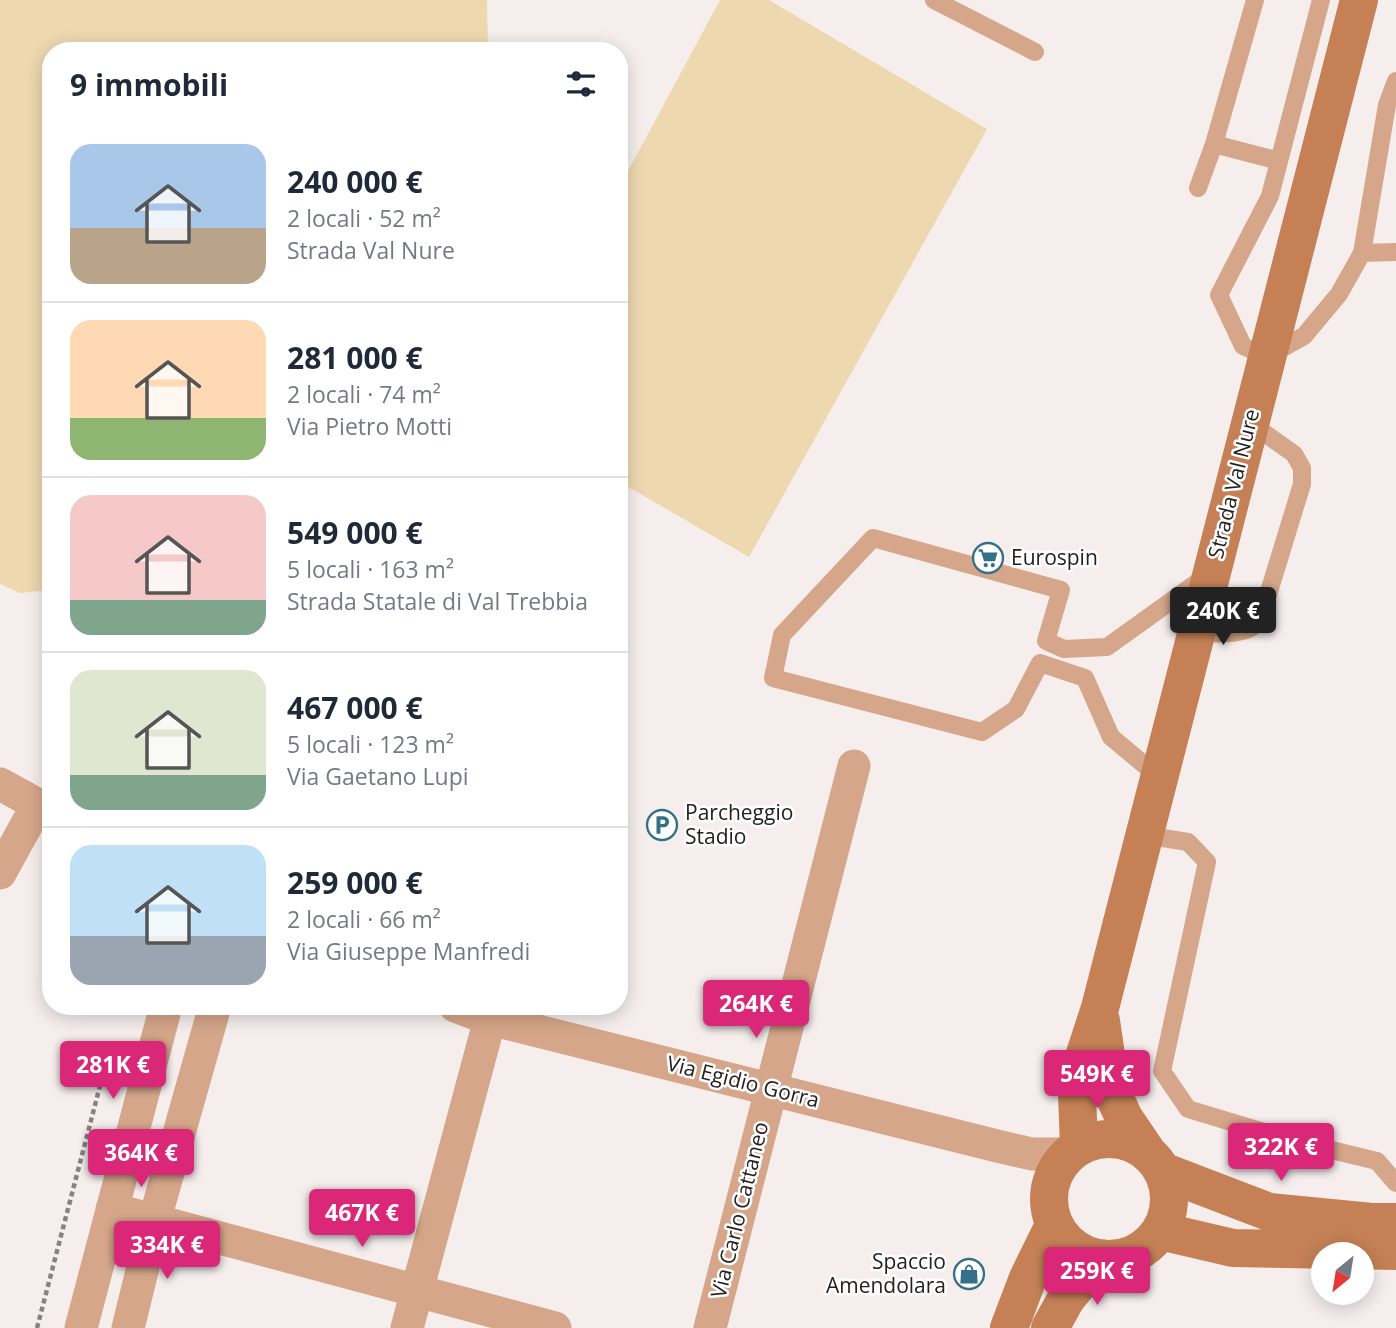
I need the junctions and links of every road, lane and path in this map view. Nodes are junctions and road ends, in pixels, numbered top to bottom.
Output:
1 (934, 0) edge
2 (1255, 0) edge
3 (1321, 0) edge
4 (1359, 0) edge
5 (1035, 52) dead end
6 (1396, 81) edge
7 (1214, 144) junction
8 (1279, 162) junction
9 (1198, 188) dead end
10 (1396, 252) edge
11 (1362, 253) junction
12 (1266, 357) junction
13 (1249, 423) junction
14 (1211, 573) junction
15 (1196, 633) junction
16 (854, 766) dead end
17 (1159, 777) junction
18 (0, 784) edge
19 (42, 807) edge
20 (42, 811) edge
21 (1144, 835) junction
22 (0, 873) edge
23 (1100, 1008) junction
24 (164, 1015) edge
25 (212, 1015) edge
26 (479, 1015) edge
27 (490, 1019) junction
28 (130, 1045) dead end
29 (771, 1089) junction
30 (1058, 1157) junction
31 (1154, 1162) junction
32 (1396, 1183) edge
33 (112, 1209) junction
34 (154, 1222) junction
35 (1396, 1222) edge
36 (1054, 1225) junction
37 (1160, 1231) junction
38 (1396, 1251) edge
39 (1099, 1258) junction
40 (416, 1291) junction
41 (37, 1328) edge
42 (81, 1328) edge
43 (128, 1328) edge
44 (407, 1328) edge
45 (555, 1328) edge
46 (710, 1328) edge
47 (1009, 1328) edge
48 (1050, 1328) edge

1 - 5 lane
2 - 7 lane
3 - 8 lane
4 - 12 main road, Strada Val Nure
6 - 11 lane
7 - 8 lane
7 - 9 lane
8 - 12 lane
10 - 11 lane
11 - 12 lane
12 - 13 main road, Strada Val Nure
13 - 14 main road, Strada Val Nure
13 - 15 lane
14 - 15 main road, Strada Val Nure
14 - 17 lane
15 - 17 main road, Strada Val Nure
16 - 29 street, Via Carlo Cattaneo
17 - 21 main road, Strada Val Nure
18 - 19 street
20 - 22 street
21 - 23 main road, Strada Val Nure
21 - 32 lane
23 - 30 main road, Strada Val Nure
23 - 31 main road
24 - 33 street
25 - 34 street
26 - 27 street, Via Egidio Gorra
27 - 29 street, Via Egidio Gorra
27 - 40 street
28 - 41 path
29 - 30 street, Via Egidio Gorra
29 - 46 street, Via Carlo Cattaneo
30 - 31 main road
30 - 36 main road
31 - 35 main road
31 - 37 main road
33 - 34 street
33 - 42 street
34 - 40 street
34 - 43 street
36 - 39 main road
36 - 47 main road
37 - 38 main road
37 - 39 main road
39 - 48 main road
40 - 44 street
40 - 45 street

